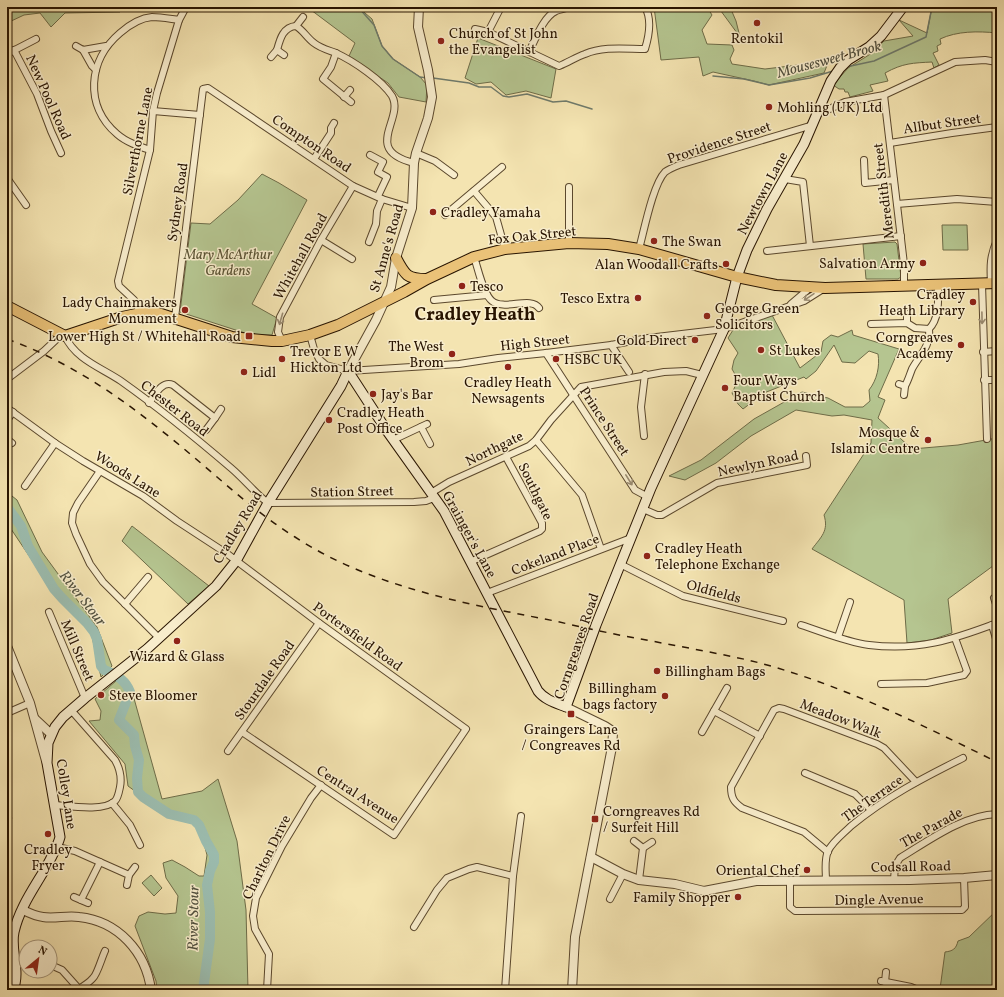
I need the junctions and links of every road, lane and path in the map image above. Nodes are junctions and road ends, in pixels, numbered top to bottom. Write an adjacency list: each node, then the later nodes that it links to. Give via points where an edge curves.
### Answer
1 (186, 7): 8 (street, Silverthorne Lane)
2 (419, 7): 39 (street, St Anne's Road, via 418,27 432,97)
3 (501, 7): 11 (street)
4 (569, 7): 18 (street, via 550,15)
5 (645, 7): 18 (street, via 650,28 645,48 603,49 585,53 559,66)
6 (903, 7): 30 (main road, Newtown Lane, via 881,36 848,60 835,75)
7 (303, 17): 9 (street)
8 (179, 20): 14 (street, via 146,18 126,28); 31 (street, Silverthorne Lane)
9 (296, 26): 17 (street, via 282,34); 19 (street, via 314,44)
10 (475, 29): 11 (street)
11 (488, 32): 18 (street)
12 (36, 39): 15 (street, New Pool Road)
13 (76, 46): 16 (street)
14 (106, 46): 16 (street); 24 (street)
15 (14, 50): 20 (street, New Pool Road); 38 (street, New Pool Road, via 37,94)
16 (83, 50): 24 (street)
17 (277, 50): 21 (street); 22 (street)
18 (528, 52)
19 (336, 53): 28 (street, via 331,67 321,77); 43 (street, via 361,68 392,96 395,105 388,130 388,147 401,160)
20 (7, 54)
21 (284, 55)
22 (271, 57)
23 (996, 61): 27 (street, via 955,62)
24 (96, 70): 37 (street, via 95,98 104,120 118,135 136,146)
25 (203, 90): 32 (street, Sydney Road); 41 (street, Compton Road, via 208,88)
26 (350, 90): 28 (street)
27 (884, 95): 30 (street, via 845,102 825,111); 36 (street, Meredith Street)
28 (344, 97): 29 (street)
29 (351, 102)
30 (819, 109): 34 (main road, Newtown Lane)
31 (153, 111): 32 (street); 37 (street, Silverthorne Lane)
32 (200, 115): 84 (street, Sydney Road)
33 (334, 123): 41 (street, via 331,133)
34 (813, 125): 47 (main road, Newtown Lane); 65 (street, Providence Street, via 679,165 666,172 656,188)
35 (997, 127): 36 (street, Allbut Street)
36 (890, 143): 48 (street, Meredith Street)
37 (150, 150): 82 (street, Silverthorne Lane, via 118,281 119,286 134,300)
38 (61, 153)
39 (416, 153): 43 (street, St Anne's Road); 45 (street, via 435,161)
40 (370, 155): 52 (street, via 383,162 378,172 390,179)
41 (314, 159): 49 (street, Compton Road)
42 (864, 160): 48 (street, via 865,183)
43 (414, 162): 56 (street, St Anne's Road)
44 (502, 167): 51 (street)
45 (454, 175)
46 (7, 178): 55 (street)
47 (785, 179): 63 (street, via 804,182); 70 (main road, Newtown Lane, via 747,250)
48 (894, 180): 54 (street, Meredith Street)
49 (354, 186): 52 (street, Compton Road); 59 (street, Whitehall Road)
50 (569, 187): 62 (street)
51 (474, 191): 57 (street); 64 (street, via 496,217)
52 (380, 197): 56 (street, Compton Road); 61 (street, via 376,224)
53 (997, 202): 54 (street, via 957,199)
54 (897, 204): 58 (street, Meredith Street)
55 (26, 205)
56 (412, 208): 69 (street, St Anne's Road)
57 (445, 215)
58 (901, 236): 63 (street); 74 (street, Meredith Street)
59 (322, 240): 68 (street); 91 (street, Whitehall Road, one-way to 91, via 280,317)
60 (997, 240): 72 (street, via 992,252)
61 (369, 242)
62 (569, 243): 64 (main road, Fox Oak Street); 65 (main road, Fox Oak Street, via 608,244)
63 (810, 246): 66 (street)
64 (505, 249): 67 (main road, Fox Oak Street)
65 (639, 249): 70 (main road, Fox Oak Street)
66 (768, 250)
67 (474, 257): 71 (main road, Fox Oak Street); 77 (street)
68 (352, 258)
69 (396, 258): 71 (main road, via 409,277); 79 (street, St Anne's Road, via 392,284)
70 (737, 278): 75 (main road, Fox Oak Street, via 776,285); 87 (main road, Newtown Lane)
71 (427, 279): 79 (main road, Fox Oak Street)
72 (990, 283): 73 (main road, Fox Oak Street); 94 (street, one-way to 94)
73 (938, 284): 74 (main road, Fox Oak Street); 88 (street, via 938,305 933,325)
74 (904, 285): 76 (main road, Fox Oak Street)
75 (811, 287): 76 (main road, Fox Oak Street); 87 (street, via 791,304 729,324)
76 (826, 288): 87 (street, one-way to 87, via 804,301)
77 (487, 295): 78 (street); 81 (street, via 499,305 534,304)
78 (434, 300)
79 (385, 302): 89 (main road, Fox Oak Street, via 338,325); 96 (street, St Anne's Road)
80 (7, 306): 90 (main road)
81 (539, 308)
82 (141, 314): 84 (main road, Fox Oak Street, via 158,313); 90 (main road, Fox Oak Street, via 110,320)
83 (907, 314): 85 (street)
84 (175, 318): 91 (main road, Fox Oak Street, via 232,337)
85 (907, 323): 86 (street); 88 (street, via 915,328)
86 (871, 324)
87 (724, 328): 92 (street, High Street); 99 (main road, Corngreaves Road)
88 (929, 329): 104 (street, via 925,350 912,370)
89 (310, 335): 91 (main road, Fox Oak Street); 96 (street, High Street, via 319,359 326,365)
90 (63, 336): 100 (street); 107 (street, Chester Road, via 75,352)
91 (277, 341)
92 (611, 345): 95 (street, High Street); 97 (street)
93 (997, 351): 94 (street)
94 (984, 352): 101 (street)
95 (546, 354): 96 (street, High Street, via 459,364); 105 (street, Prince Street)
96 (348, 371): 115 (main road, Grainger's Lane); 125 (main road, Cradley Road)
97 (629, 372)
98 (645, 374): 99 (street, Northgate, via 686,371); 105 (street, Northgate, via 581,387); 113 (street, via 641,407)
99 (702, 375): 124 (main road, Corngreaves Road)
100 (7, 379)
101 (984, 380): 102 (street); 114 (street)
102 (997, 380)
103 (899, 384): 104 (street)
104 (906, 386): 106 (street)
105 (574, 395): 116 (street, Northgate); 124 (street, Prince Street, one-way to 124, via 635,490)
106 (904, 395)
107 (149, 403): 110 (street, via 160,388 170,384); 125 (street, Chester Road, via 232,469)
108 (221, 409): 110 (street)
109 (10, 410): 111 (street); 117 (street, Woods Lane)
110 (214, 418): 112 (street)
111 (7, 420)
112 (206, 430)
113 (644, 436)
114 (987, 439)
115 (394, 440): 118 (street, via 424,426); 123 (main road, Grainger's Lane)
116 (536, 440): 119 (street, Northgate); 128 (street, via 582,495)
117 (55, 443): 121 (street, Woods Lane); 122 (street)
118 (430, 444)
119 (506, 456): 123 (street, Northgate, via 449,482); 130 (street, Southgate, via 542,523 542,529)
120 (806, 456): 126 (street, Newlyn Road, via 807,465 717,483 662,515)
121 (100, 471): 129 (street, Woods Lane, via 143,496); 136 (street, via 78,504 72,523 90,564 103,582)
122 (25, 486)
123 (433, 496): 125 (street, Station Street, via 430,500 414,502); 130 (main road, Grainger's Lane, via 444,511)
124 (648, 497): 126 (main road, Corngreaves Road)
125 (268, 504): 129 (main road, Cradley Road)
126 (643, 509): 127 (main road, Corngreaves Road)
127 (631, 538): 128 (street, Cokeland Place); 131 (main road, Corngreaves Road)
128 (601, 549): 133 (street, Cokeland Place)
129 (236, 561): 140 (street, Portersfield Road); 144 (main road, Cradley Road, via 216,586)
130 (470, 562): 133 (main road, Grainger's Lane)
131 (620, 564): 139 (street, Oldfields, via 683,596); 152 (main road, Corngreaves Road)
132 (148, 577): 136 (street)
133 (487, 594): 152 (main road, Grainger's Lane, via 538,691 547,699)
134 (994, 598): 137 (street)
135 (850, 602): 143 (street)
136 (125, 604): 144 (street)
137 (997, 607)
138 (49, 612): 150 (street, Mill Street)
139 (783, 621)
140 (319, 623): 157 (street, Portersfield Road); 158 (street, Stourdale Road)
141 (994, 624): 145 (street); 146 (street)
142 (801, 625): 143 (street)
143 (838, 637): 145 (street, via 869,645 907,646)
144 (159, 638): 150 (main road, Cradley Road)
145 (955, 638): 148 (street, via 966,671 964,675 927,683)
146 (997, 642)
147 (7, 646): 151 (street)
148 (881, 684)
149 (727, 688): 154 (street)
150 (85, 698): 153 (main road, Cradley Road)
151 (30, 703): 155 (street); 156 (street)
152 (566, 707): 179 (street, Corngreaves Road, via 605,726 613,733)
153 (71, 710): 160 (main road, Cradley Road); 168 (street, via 119,767 120,788)
154 (714, 711): 159 (street); 161 (street)
155 (7, 713)
156 (35, 719): 160 (street); 164 (street)
157 (466, 729): 167 (street, Central Avenue, via 394,834)
158 (242, 732): 162 (street, Stourdale Road); 167 (street, Central Avenue)
159 (702, 732)
160 (51, 734): 164 (main road, Colley Lane, via 47,747)
161 (760, 736): 166 (street, Meadow Walk, via 774,710 784,709 877,744 884,748); 178 (street, Meadow Walk, via 731,787 732,798 742,808 804,832)
162 (228, 751)
163 (963, 758): 166 (street, The Terrace)
164 (47, 763): 169 (main road, Colley Lane)
165 (805, 773): 170 (street, via 855,794)
166 (916, 782): 170 (street, The Terrace)
167 (321, 784): 205 (street, Charlton Drive, via 282,846 256,898 253,916 255,929 269,954)
168 (112, 803): 169 (street, via 97,808); 175 (street, via 130,825)
169 (54, 805): 176 (main road, Colley Lane, via 60,837)
170 (870, 810): 178 (street, The Terrace, via 840,836)
171 (997, 814): 189 (street, The Parade, via 962,821 900,858 895,866)
172 (521, 816): 185 (street)
173 (634, 841): 177 (street)
174 (652, 842): 177 (street)
175 (140, 845)
176 (57, 846): 180 (street); 196 (main road, Colley Lane)
177 (643, 848): 187 (street)
178 (828, 852): 190 (street)
179 (591, 857): 182 (street, Codsall Road); 207 (street, Corngreaves Road, via 575,937)
180 (100, 862): 183 (street); 194 (street)
181 (135, 867): 183 (street)
182 (623, 874): 187 (street, Codsall Road); 193 (street)
183 (129, 875): 191 (street)
184 (997, 875): 186 (street, Codsall Road)
185 (512, 876): 197 (street, via 477,867 447,878); 206 (street)
186 (964, 878): 188 (street, Dingle Avenue, via 965,907 962,910 799,912 790,906); 189 (street, Codsall Road)
187 (639, 880): 188 (street, Codsall Road, via 675,884 704,891 750,881)
188 (790, 880): 190 (street, Codsall Road)
189 (894, 880): 190 (street, Codsall Road)
190 (826, 881)
191 (127, 886)
192 (74, 897): 194 (street)
193 (610, 899)
194 (81, 900): 195 (street)
195 (88, 903)
196 (23, 910): 198 (main road, Colley Lane); 204 (street, via 44,918 73,916 90,919 118,931 140,956)
197 (414, 927)
198 (10, 934): 203 (main road, Colley Lane, via 17,975)
199 (105, 951): 202 (street, via 93,979)
200 (58, 969): 202 (street)
201 (886, 972): 208 (street, via 883,981)
202 (78, 989)
203 (13, 990)
204 (151, 990)
205 (268, 990)
206 (504, 990)
207 (572, 990)
208 (918, 990)

